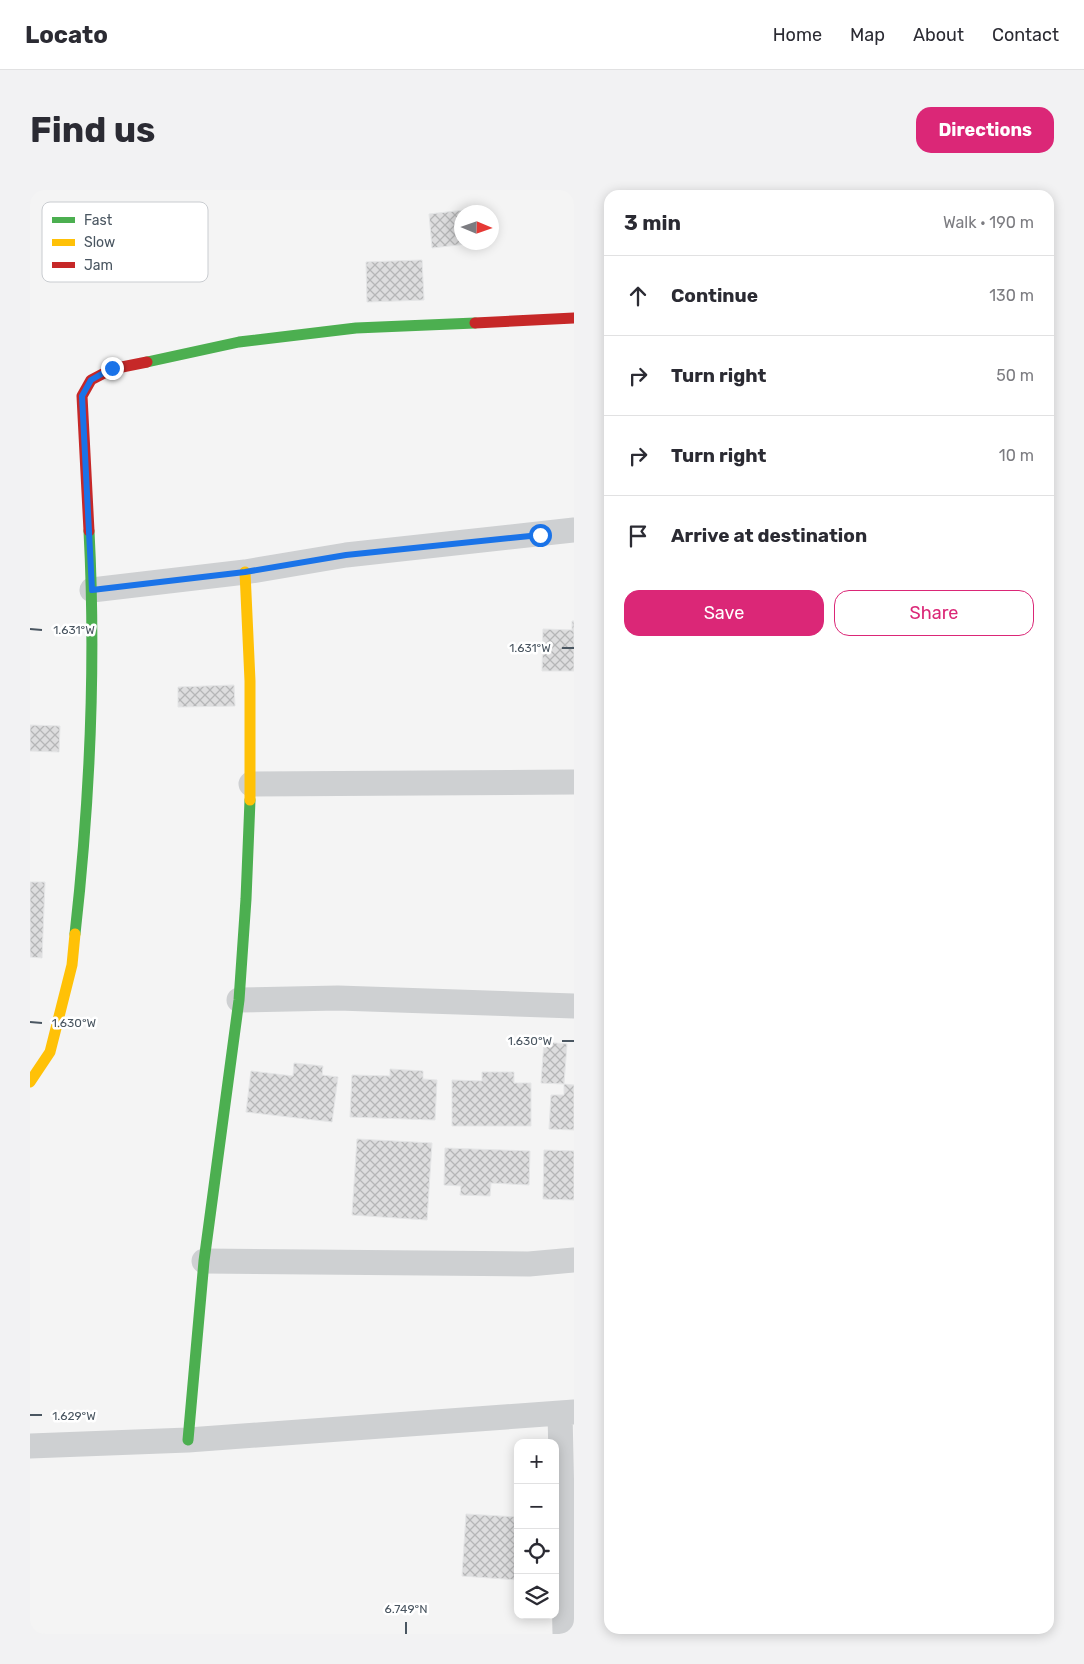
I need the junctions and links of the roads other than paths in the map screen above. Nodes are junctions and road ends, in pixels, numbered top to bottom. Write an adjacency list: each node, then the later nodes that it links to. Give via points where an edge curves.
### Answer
1 (574, 318): 4 (street, via 356,328 240,342 112,368 91,380 82,396)
2 (574, 530): 3 (street, via 346,555)
3 (245, 572): 4 (street); 6 (street)
4 (92, 590): 9 (street, via 90,749 72,965 50,1052)
5 (574, 782): 6 (street)
6 (251, 784): 7 (street)
7 (239, 1000): 8 (street, via 338,998); 11 (street)
8 (574, 1006)
9 (30, 1082)
10 (574, 1260): 11 (street, via 529,1264)
11 (204, 1261): 13 (street)
12 (567, 1412): 13 (street); 15 (street)
13 (188, 1440): 14 (street)
14 (30, 1446)
15 (565, 1634)

